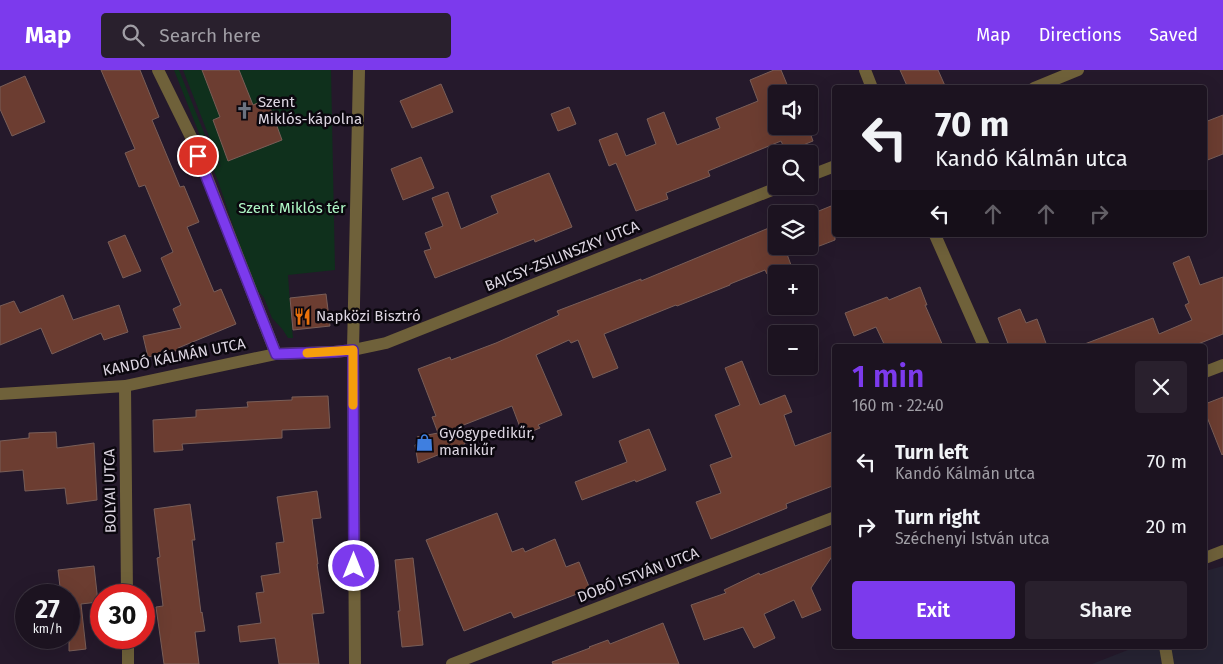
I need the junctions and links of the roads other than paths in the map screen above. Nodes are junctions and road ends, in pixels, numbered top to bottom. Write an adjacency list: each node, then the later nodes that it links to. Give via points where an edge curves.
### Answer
1 (158, 70): 13 (street, via 192,139)
2 (359, 70): 12 (street)
3 (865, 70): 5 (street)
4 (1078, 70): 6 (street)
5 (871, 85)
6 (1041, 85)
7 (832, 167): 8 (street)
8 (818, 173)
9 (768, 192): 12 (street, BAJCSY-ZSILINSZKY UTCA, via 386,343)
10 (936, 237): 11 (street)
11 (983, 344)
12 (353, 350): 13 (street, KANDÓ KÁLMÁN UTCA); 25 (street)
13 (276, 354): 16 (street, KANDÓ KÁLMÁN UTCA)
14 (1223, 365): 15 (street)
15 (1207, 371)
16 (124, 386): 17 (street, KANDÓ KÁLMÁN UTCA); 21 (street, BOLYAI UTCA)
17 (0, 394)
18 (832, 518): 26 (street, DOBÓ ISTVÁN UTCA)
19 (1223, 551): 20 (street)
20 (1207, 557)
21 (128, 584)
22 (128, 649): 24 (street)
23 (1166, 649): 27 (street)
24 (128, 664)
25 (355, 664)
26 (452, 664)
27 (1168, 664)

